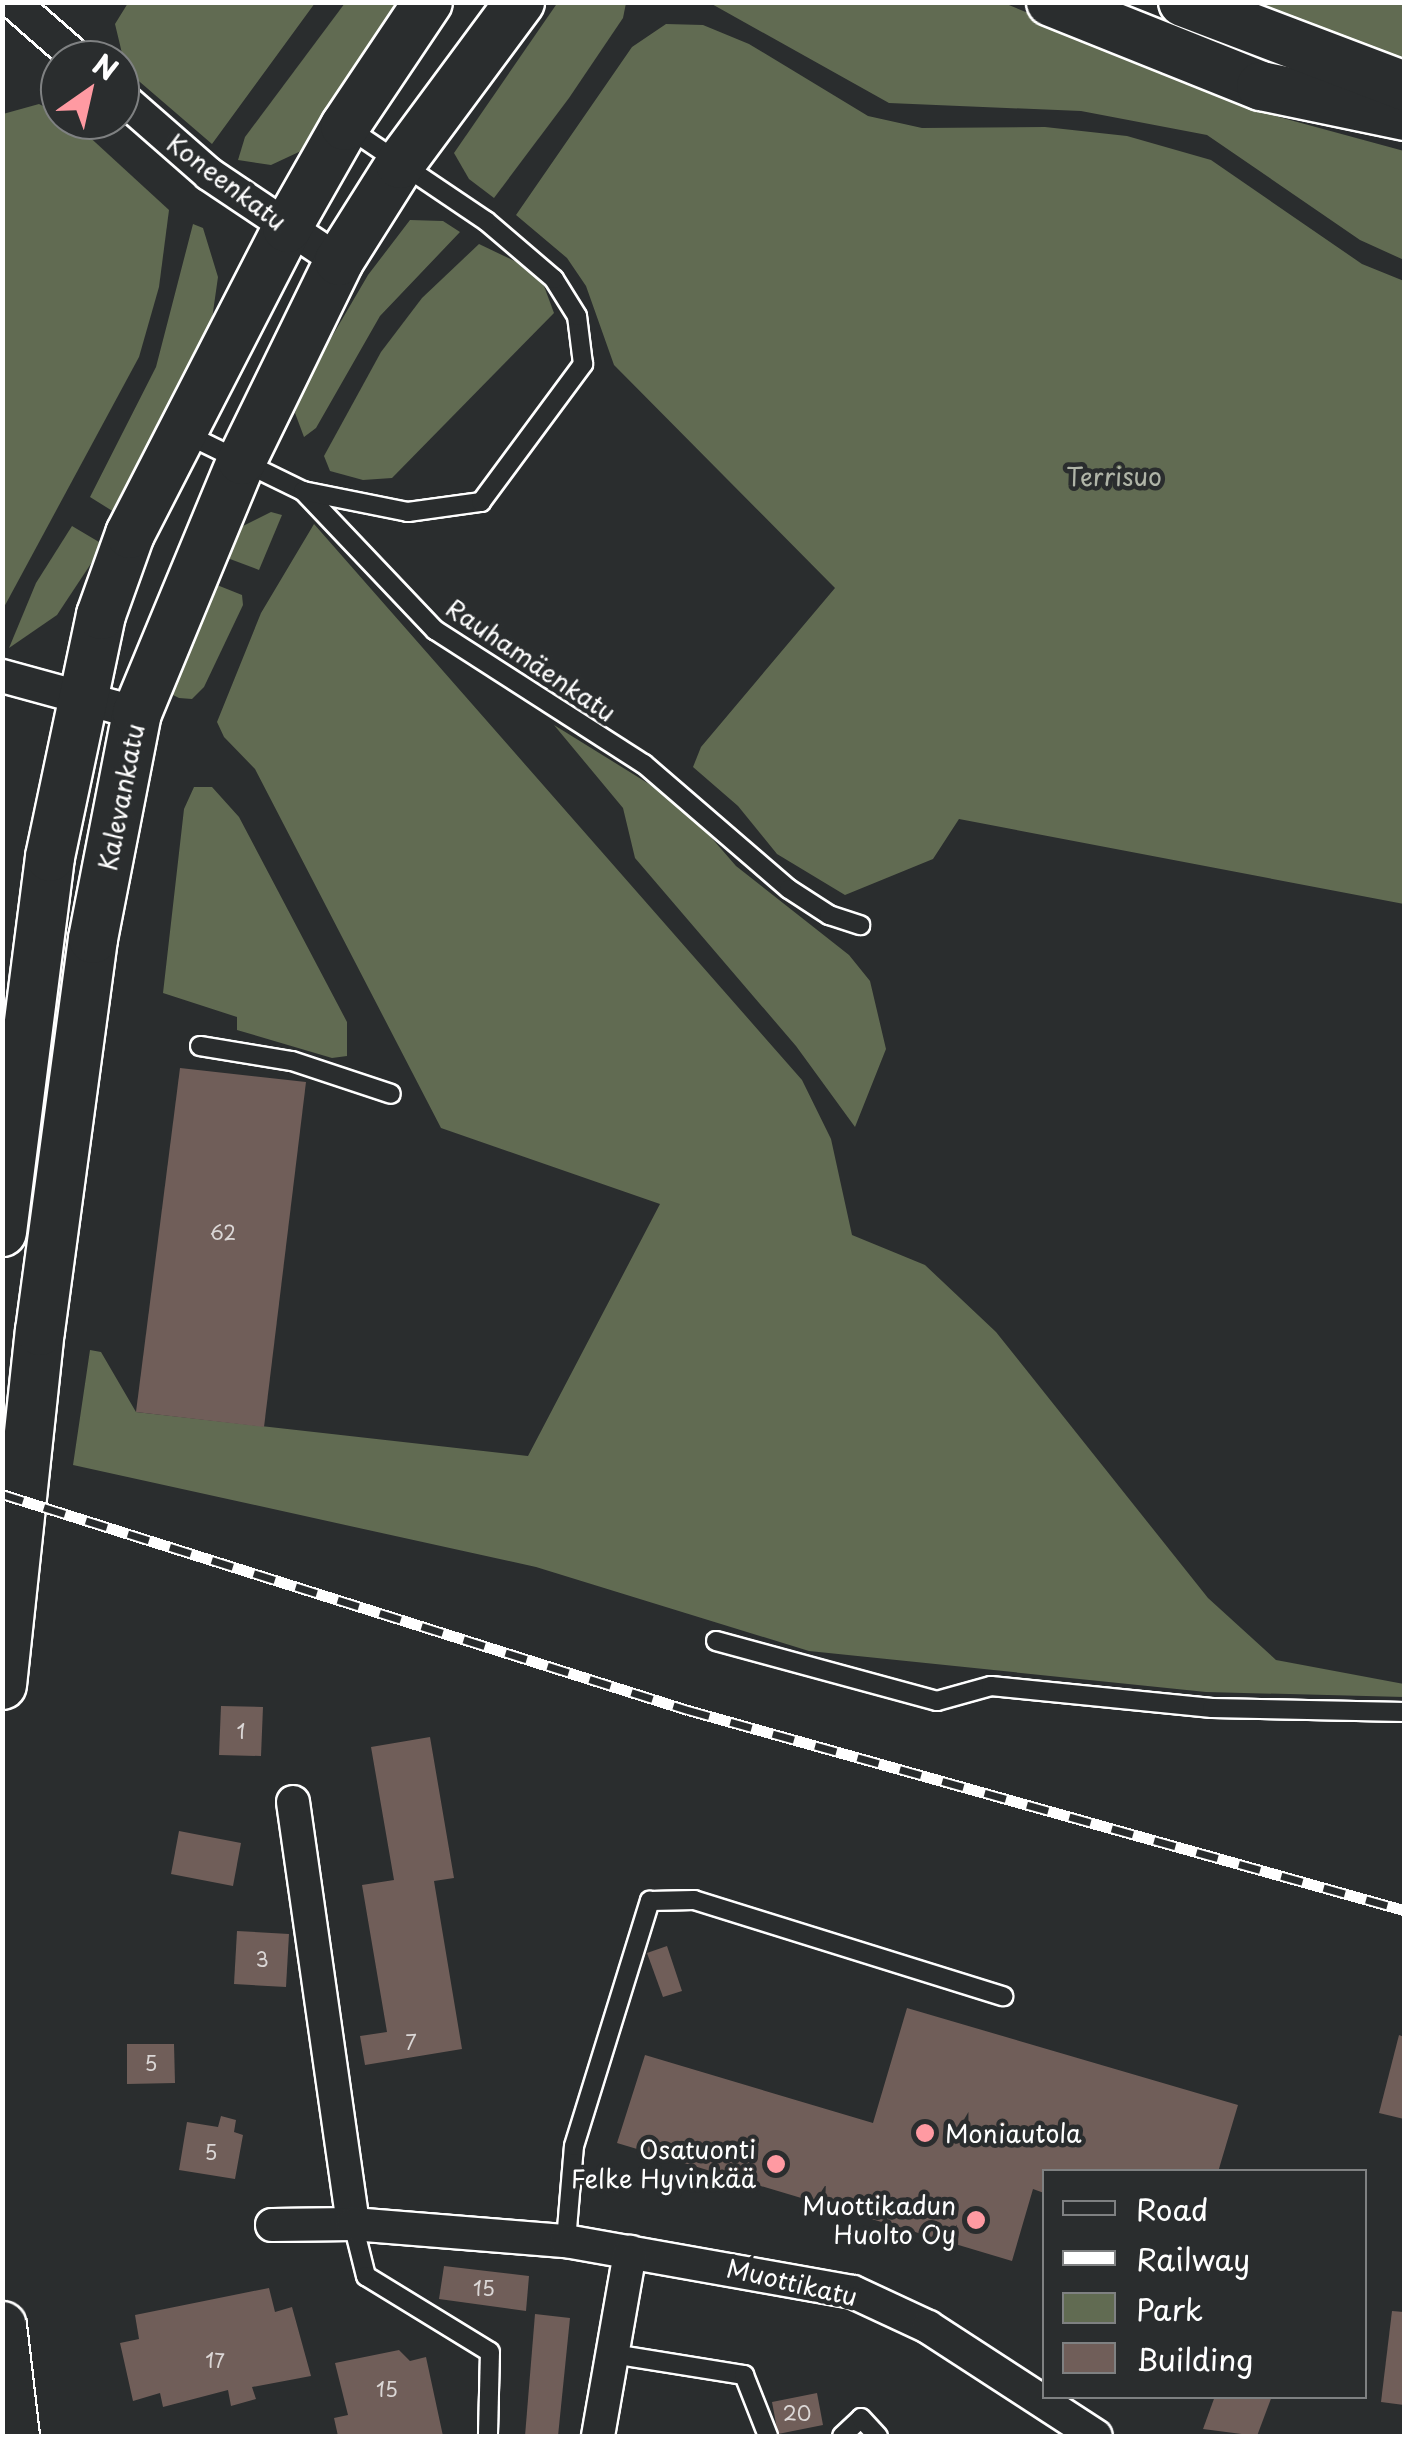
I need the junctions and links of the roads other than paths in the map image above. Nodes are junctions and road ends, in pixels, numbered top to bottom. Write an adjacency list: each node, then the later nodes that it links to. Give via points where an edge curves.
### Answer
1 (13, 2): 6 (street)
2 (428, 2): 10 (main road)
3 (520, 2): 11 (main road, Kalevankatu)
4 (1051, 2): 9 (main road, via 1261,86)
5 (1183, 2): 7 (main road)
6 (56, 40)
7 (1404, 86)
8 (140, 114): 12 (street, Koneenkatu, via 209,174)
9 (1404, 116)
10 (345, 126): 11 (lane); 12 (main road)
11 (400, 164): 13 (main road, Kalevankatu); 16 (lane, via 486,221 554,279 577,316 583,364 481,502 408,512)
12 (287, 228): 13 (street, Koneenkatu); 14 (main road)
13 (339, 261): 15 (main road, Kalevankatu)
14 (181, 432): 15 (lane, Rauhamäenkatu); 18 (main road, via 130,534)
15 (242, 460): 16 (lane, Rauhamäenkatu); 19 (main road, Kalevankatu)
16 (303, 491): 20 (lane, Rauhamäenkatu, via 435,630 644,764 789,889 830,916)
17 (2, 676): 18 (street)
18 (80, 699): 19 (street); 23 (main road, via 50,857)
19 (137, 712): 25 (main road, Kalevankatu, via 93,939 33,1388)
20 (860, 925)
21 (200, 1046): 22 (lane, via 292,1061)
22 (391, 1094)
23 (2, 1232)
24 (716, 1641): 26 (lane, via 938,1701 991,1686 1212,1708)
25 (2, 1685)
26 (1404, 1712)
27 (293, 1802): 29 (street)
28 (1003, 1996): 31 (lane, via 694,1900 650,1901 574,2146)
29 (353, 2224): 30 (street, Muottikatu); 31 (street, Muottikatu); 36 (lane, via 366,2276 490,2352)
30 (272, 2225)
31 (566, 2242): 32 (street, Muottikatu)
32 (630, 2252): 34 (street); 41 (street, Muottikatu, via 853,2292 928,2327)
33 (2, 2326): 35 (main road)
34 (613, 2354): 37 (street); 38 (lane, via 744,2375)
35 (15, 2436)
36 (488, 2436)
37 (598, 2436)
38 (768, 2436)
39 (842, 2436): 40 (lane, via 861,2418)
40 (878, 2436)
41 (1096, 2436)

